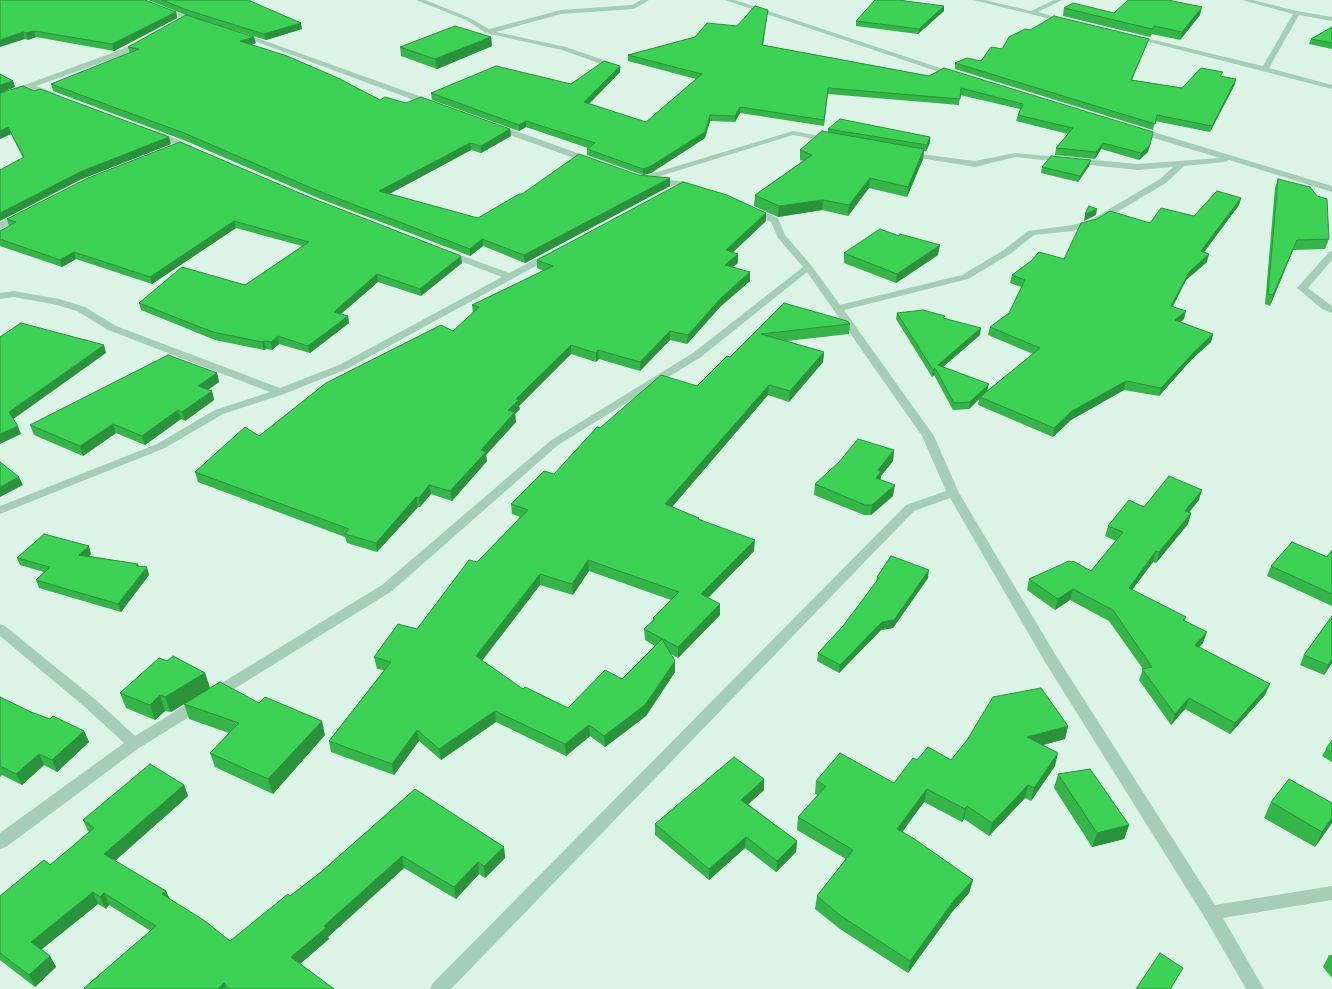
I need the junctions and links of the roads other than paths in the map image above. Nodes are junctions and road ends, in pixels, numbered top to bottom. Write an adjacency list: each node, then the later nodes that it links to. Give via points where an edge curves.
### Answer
1 (138, 0): 10 (street)
2 (419, 0): 16 (street, via 468,19)
3 (646, 0): 16 (street, via 634,7 561,12)
4 (728, 0): 21 (street)
5 (976, 0): 8 (street)
6 (1059, 0): 8 (street)
7 (1245, 0): 9 (street)
8 (1033, 12): 13 (street)
9 (1297, 13): 11 (street); 20 (street)
10 (186, 18): 12 (street); 14 (street)
11 (1332, 19)
12 (179, 22)
13 (1078, 23)
14 (207, 24)
15 (234, 32): 26 (street)
16 (488, 32): 19 (street, via 564,48)
17 (1124, 35): 20 (street)
18 (151, 37): 22 (street, via 123,52)
19 (619, 69)
20 (1265, 69): 23 (street)
21 (967, 78)
22 (31, 87): 24 (street); 25 (street)
23 (1332, 87)
24 (0, 97)
25 (60, 98)
26 (445, 108)
27 (490, 125): 36 (street)
28 (1126, 127): 35 (street)
29 (146, 130): 31 (street)
30 (839, 141): 38 (street, via 793,133 639,178)
31 (182, 144): 32 (street); 34 (street)
32 (168, 149)
33 (901, 152): 37 (street, via 975,164 1015,155 1138,168)
34 (204, 153)
35 (1232, 160): 37 (street); 39 (street)
36 (598, 164)
37 (1181, 164): 51 (street, via 1163,181 1092,223 1031,233 1007,252 965,277)
38 (684, 184): 40 (street); 41 (street)
39 (1332, 189)
40 (707, 191)
41 (670, 192)
42 (742, 205): 48 (street, via 775,220 781,236)
43 (33, 209): 44 (street)
44 (0, 226)
45 (437, 249): 49 (street)
46 (559, 251): 49 (street)
47 (1332, 254): 52 (street, via 1302,288)
48 (808, 267): 51 (street); 57 (street, via 697,355 554,443 387,588)
49 (510, 277): 53 (street, via 343,367)
50 (0, 296): 53 (street, via 14,294 81,309 112,328)
51 (838, 309): 54 (street, via 928,436)
52 (1332, 310)
53 (280, 392): 55 (street, via 219,412 161,446)
54 (953, 494): 60 (street, via 1050,658); 61 (street, via 910,508)
55 (0, 510)
56 (0, 629): 57 (street, via 91,704)
57 (134, 744): 58 (street)
58 (0, 842)
59 (1332, 894): 60 (street)
60 (1211, 914): 62 (street)
61 (439, 989)
62 (1255, 989)

